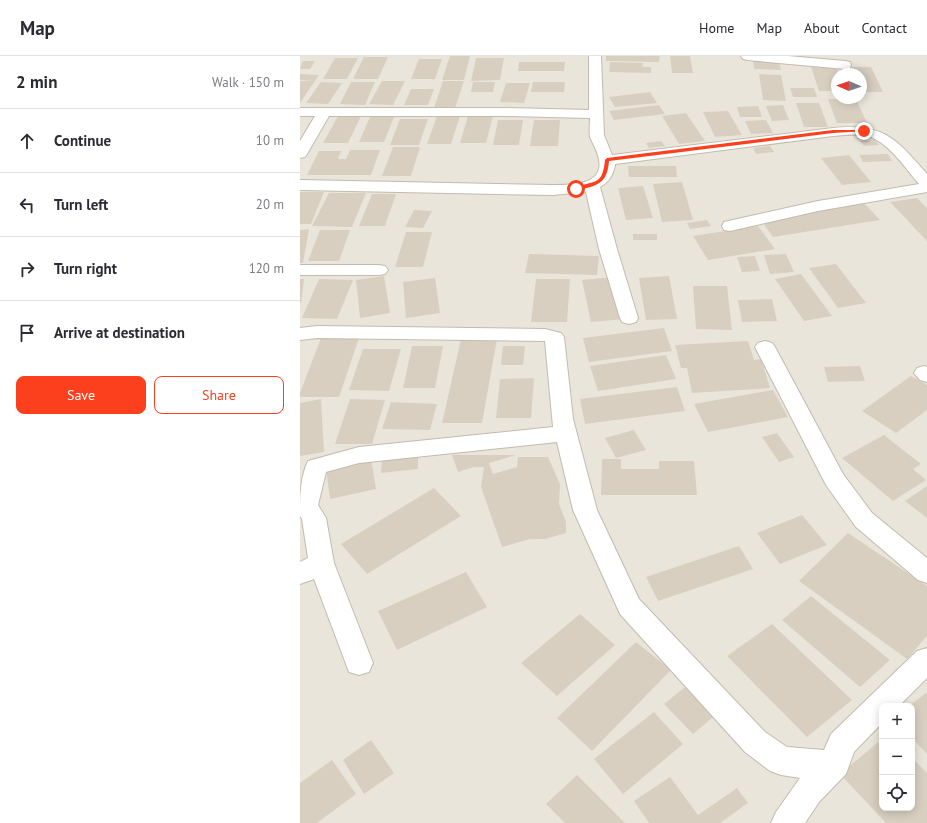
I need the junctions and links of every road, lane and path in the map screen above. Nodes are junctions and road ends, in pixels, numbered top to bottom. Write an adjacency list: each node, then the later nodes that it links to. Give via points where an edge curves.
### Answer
1 (595, 56): 6 (street)
2 (747, 56): 3 (street)
3 (845, 66)
4 (300, 112): 5 (street)
5 (324, 112): 6 (street); 7 (street)
6 (596, 114): 8 (street, via 597,135)
7 (300, 154)
8 (607, 160): 9 (street, via 833,132 864,131 886,139); 11 (street, via 606,173 598,183)
9 (927, 183)
10 (300, 184): 11 (street, via 552,190)
11 (592, 185): 16 (street, via 608,249)
12 (927, 187): 13 (street, via 818,206)
13 (730, 226)
14 (300, 270): 15 (street)
15 (379, 270)
16 (630, 318)
17 (300, 334): 19 (street, via 498,334 554,337 562,419)
18 (765, 347): 22 (street, via 834,479 864,520)
19 (566, 433): 20 (street, via 359,455 316,467); 25 (street, via 585,510 630,606 755,742 781,761 816,765)
20 (303, 506): 21 (street, via 314,518)
21 (310, 568): 24 (street)
22 (927, 573)
23 (927, 660): 25 (street, via 841,744)
24 (359, 663)
25 (835, 764): 26 (street, via 808,791)
26 (787, 823)

